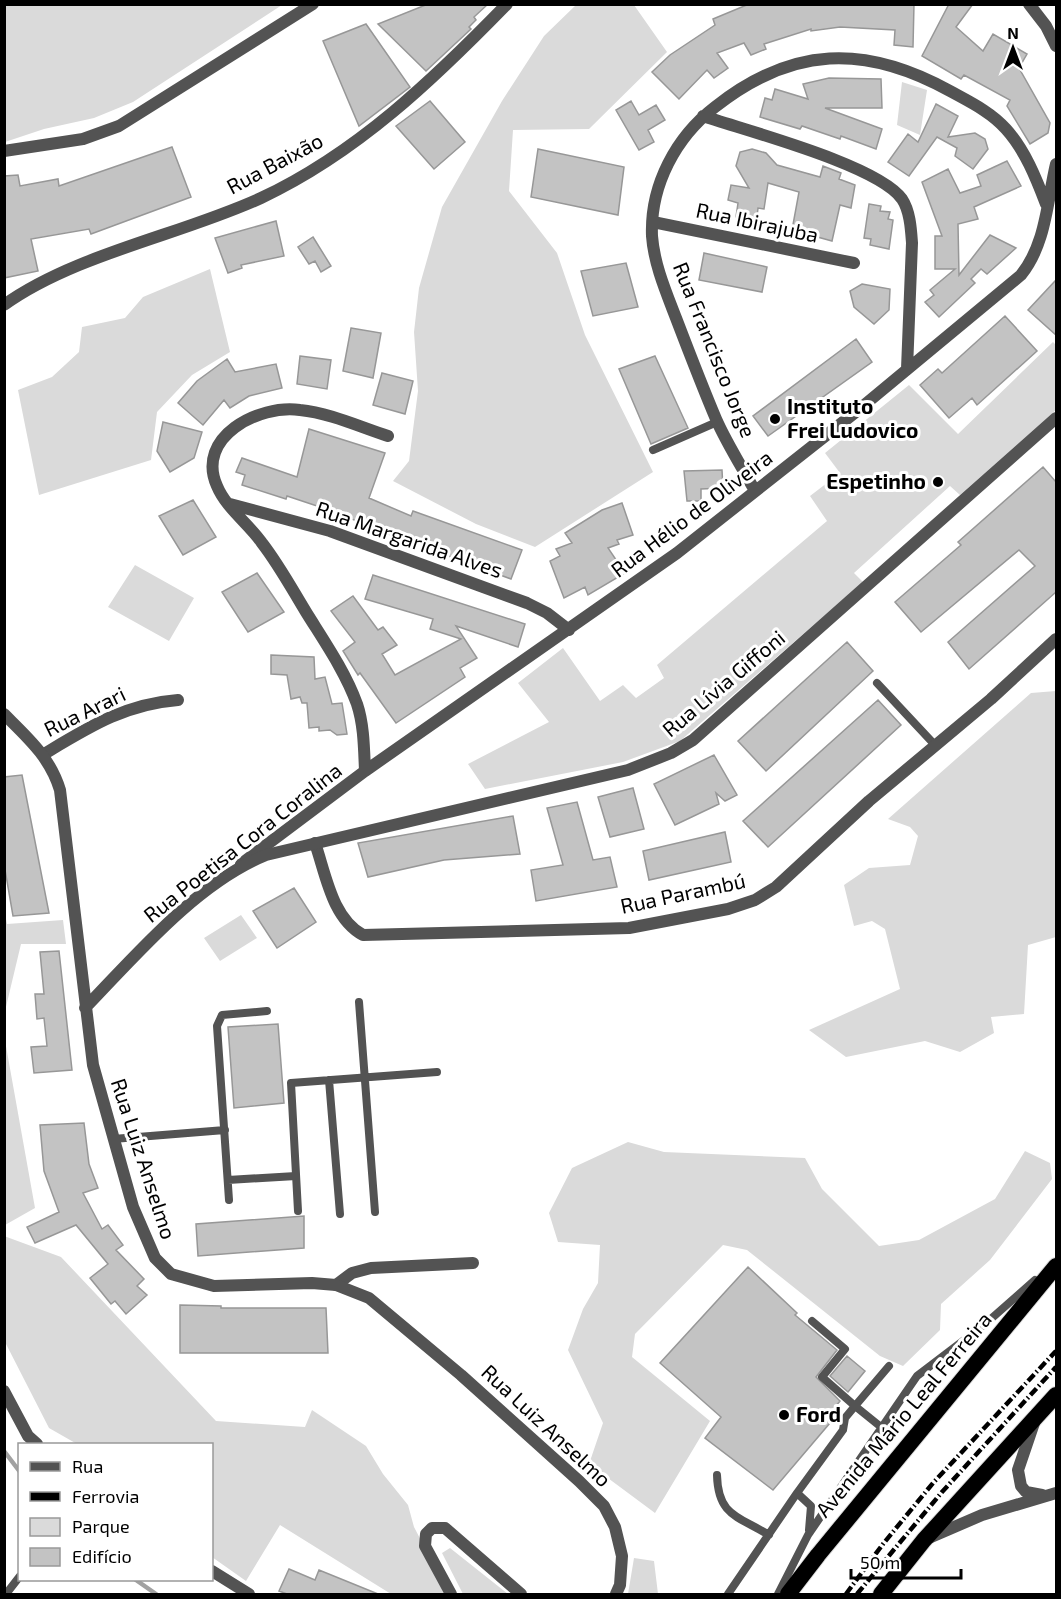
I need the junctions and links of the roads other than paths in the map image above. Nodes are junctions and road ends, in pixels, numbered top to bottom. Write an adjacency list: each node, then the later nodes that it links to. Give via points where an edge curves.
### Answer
1 (313, 4): 6 (street, via 119,126 83,139)
2 (507, 4): 11 (street, Rua Baixão, via 405,103 319,166 252,201 77,267)
3 (1029, 4): 4 (street)
4 (1056, 46)
5 (703, 116): 8 (street, Rua Francisco Jorge, via 760,76 790,64 832,58 902,67 994,117 1007,129 1034,171); 9 (street, Rua Francisco Jorge, via 670,160); 12 (street, via 859,169 891,187 903,200 912,243)
6 (4, 151)
7 (1056, 164): 8 (street, Rua Hélio de Oliveira)
8 (1046, 204): 12 (street, Rua Hélio de Oliveira, via 1039,245 1021,275)
9 (652, 222): 10 (street, Rua Ibirajuba); 14 (street, Rua Francisco Jorge, via 660,274)
10 (854, 263)
11 (4, 305)
12 (908, 369): 17 (street, Rua Hélio de Oliveira)
13 (1056, 418): 27 (street, Rua Lívia Giffoni, via 706,729 671,753 628,770)
14 (717, 422): 16 (lane); 17 (street, Rua Francisco Jorge)
15 (388, 436): 18 (street, Rua Poetisa Cora Coralina, via 299,409 250,418 230,430 214,457 217,487)
16 (653, 450)
17 (755, 491): 19 (street, Rua Hélio de Oliveira)
18 (229, 504): 19 (street, Rua Margarida Alves, via 330,531 527,603); 26 (street, Rua Poetisa Cora Coralina, via 268,550 348,685 363,727)
19 (569, 630): 26 (street, Rua Hélio de Oliveira)
20 (1056, 639): 24 (street, Rua Parambú, via 992,699)
21 (877, 683): 24 (lane)
22 (178, 700): 25 (street, Rua Arari, via 150,702 126,711)
23 (4, 714): 25 (street, Rua Luiz Anselmo)
24 (934, 744): 27 (street, Rua Parambú, via 776,887 755,900 629,928 363,935 350,928 339,914)
25 (44, 754): 30 (street, Rua Luiz Anselmo, via 54,771 63,805)
26 (365, 771): 28 (street, Rua Poetisa Cora Coralina)
27 (315, 843): 28 (street, Rua Lívia Giffoni)
28 (238, 866): 30 (street, Rua Poetisa Cora Coralina, via 173,919)
29 (359, 1002): 33 (lane)
30 (85, 1008): 36 (street, Rua Luiz Anselmo, via 93,1065)
31 (267, 1011): 35 (lane, via 222,1015 217,1026)
32 (437, 1072): 33 (lane)
33 (366, 1077): 34 (lane); 41 (lane)
34 (329, 1080): 37 (lane, via 291,1083); 42 (lane)
35 (225, 1130): 36 (lane); 38 (lane)
36 (113, 1139): 46 (street, Rua Luiz Anselmo, via 145,1238 155,1258 171,1274 214,1286)
37 (296, 1176): 38 (lane); 40 (lane)
38 (228, 1180): 39 (lane)
39 (229, 1200)
40 (298, 1211)
41 (375, 1212)
42 (340, 1214)
43 (1056, 1262): 53 (lane, via 984,1325 917,1376)
44 (473, 1263): 46 (street, via 371,1268 352,1273)
45 (1056, 1266): 71 (highway, Avenida Mário Leal Ferreira)
46 (336, 1285): 68 (street, Rua Luiz Anselmo, via 361,1294 378,1306 461,1375 604,1506 615,1527 622,1556)
47 (812, 1321): 51 (lane, via 845,1349 822,1377)
48 (889, 1366): 51 (lane)
49 (4, 1391): 54 (street, via 28,1436)
50 (1056, 1396): 52 (highway)
51 (855, 1406): 53 (lane); 56 (lane, via 845,1418 843,1430)
52 (1037, 1417): 57 (street, via 1018,1478 1026,1492); 60 (highway)
53 (881, 1427): 59 (lane)
54 (36, 1443)
55 (717, 1475): 58 (lane, via 719,1499 724,1508)
56 (796, 1493): 58 (lane); 59 (lane, via 811,1506)
57 (1051, 1494): 60 (street, via 960,1522)
58 (769, 1536): 69 (lane)
59 (808, 1536): 70 (lane)
60 (924, 1540): 72 (highway)
61 (213, 1572): 63 (street)
62 (18, 1579): 64 (lane)
63 (228, 1589): 65 (street)
64 (6, 1594)
65 (249, 1594)
66 (451, 1594): 67 (street, via 425,1546 426,1534 432,1528 445,1528)
67 (521, 1594)
68 (616, 1594)
69 (728, 1594)
70 (778, 1594)
71 (788, 1594)
72 (881, 1594)

